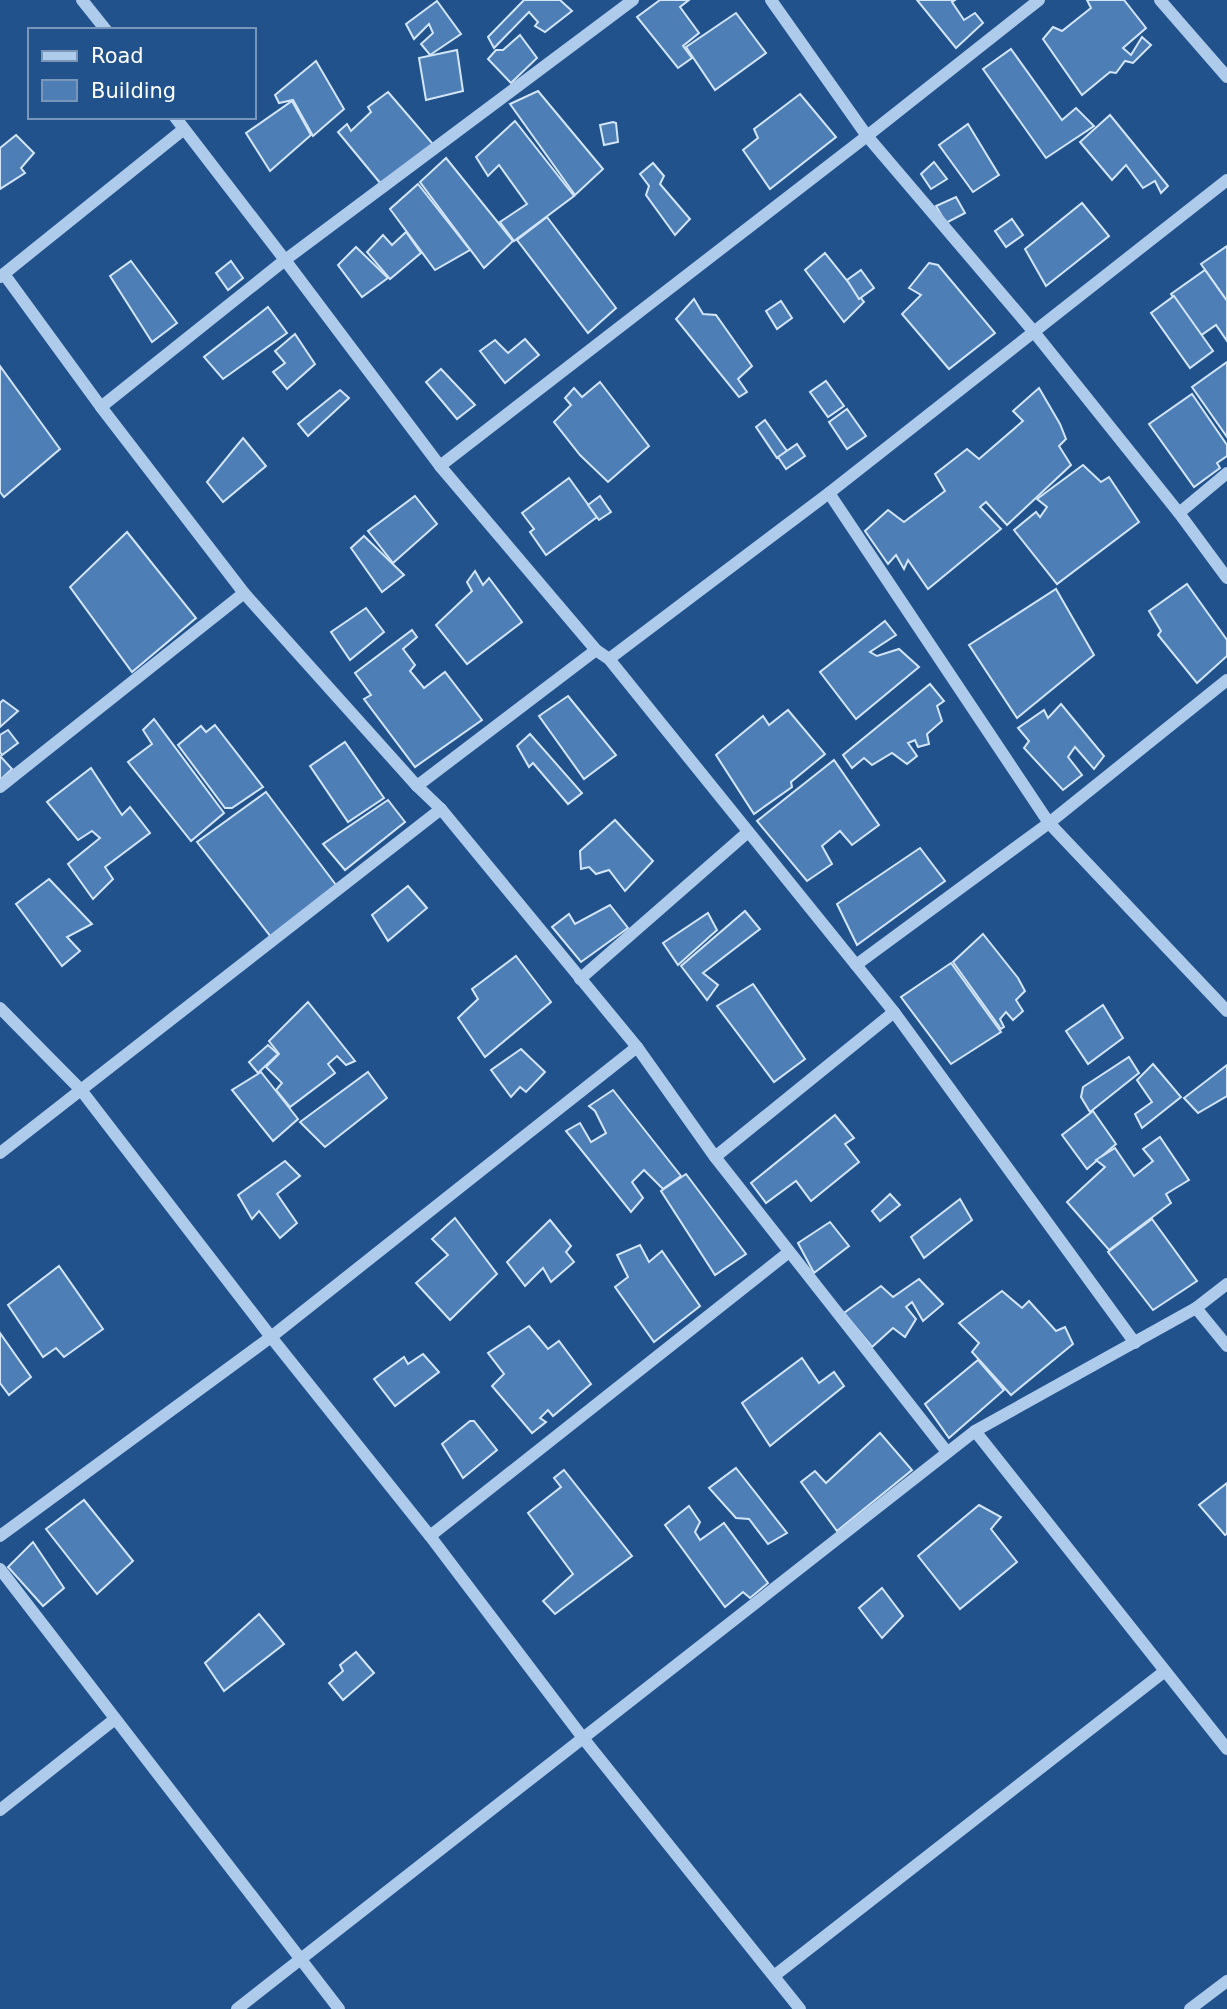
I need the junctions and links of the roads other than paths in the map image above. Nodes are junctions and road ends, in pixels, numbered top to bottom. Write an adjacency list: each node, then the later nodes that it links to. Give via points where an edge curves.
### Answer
1 (82, 0): 6 (street)
2 (633, 0): 12 (street)
3 (771, 0): 10 (street)
4 (1039, 0): 10 (street)
5 (1160, 0): 7 (street)
6 (104, 28)
7 (1227, 77)
8 (176, 119): 9 (street)
9 (184, 129): 12 (street); 13 (street)
10 (867, 136): 14 (street); 16 (street)
11 (1227, 180): 14 (street)
12 (285, 260): 15 (street); 16 (street)
13 (2, 276): 15 (street)
14 (1034, 332): 18 (street); 19 (street)
15 (101, 407): 21 (street)
16 (440, 466): 22 (street)
17 (1227, 474): 19 (street)
18 (829, 494): 23 (street); 28 (street)
19 (1179, 513): 20 (street)
20 (1227, 578)
21 (244, 593): 25 (street); 26 (street)
22 (596, 650): 23 (street); 25 (street)
23 (608, 659): 29 (street)
24 (1227, 680): 28 (street)
25 (417, 786): 27 (street)
26 (0, 787)
27 (441, 809): 31 (street); 36 (street)
28 (1049, 823): 30 (street); 33 (street)
29 (748, 832): 30 (street); 31 (street)
30 (856, 965): 34 (street)
31 (580, 979): 35 (street)
32 (0, 1008): 36 (street)
33 (1227, 1011)
34 (894, 1012): 38 (street); 43 (street)
35 (637, 1047): 38 (street); 42 (street)
36 (81, 1090): 37 (street); 42 (street)
37 (0, 1153)
38 (715, 1157): 39 (street)
39 (789, 1252): 46 (street); 48 (street)
40 (1227, 1284): 41 (street)
41 (1196, 1308): 43 (street); 44 (street)
42 (271, 1337): 47 (street); 48 (street)
43 (1135, 1343): 45 (street)
44 (1227, 1346)
45 (975, 1431): 46 (street); 50 (street)
46 (947, 1452): 52 (street)
47 (0, 1536)
48 (430, 1536): 52 (street)
49 (0, 1569): 51 (street)
50 (1165, 1671): 53 (street); 56 (street)
51 (115, 1719): 54 (street); 55 (street)
52 (583, 1738): 55 (street); 56 (street)
53 (1227, 1749)
54 (0, 1810)
55 (300, 1960): 58 (street); 59 (street)
56 (774, 1976): 60 (street)
57 (1227, 1981): 61 (street)
58 (237, 2009)
59 (339, 2009)
60 (800, 2009)
61 (1190, 2009)

